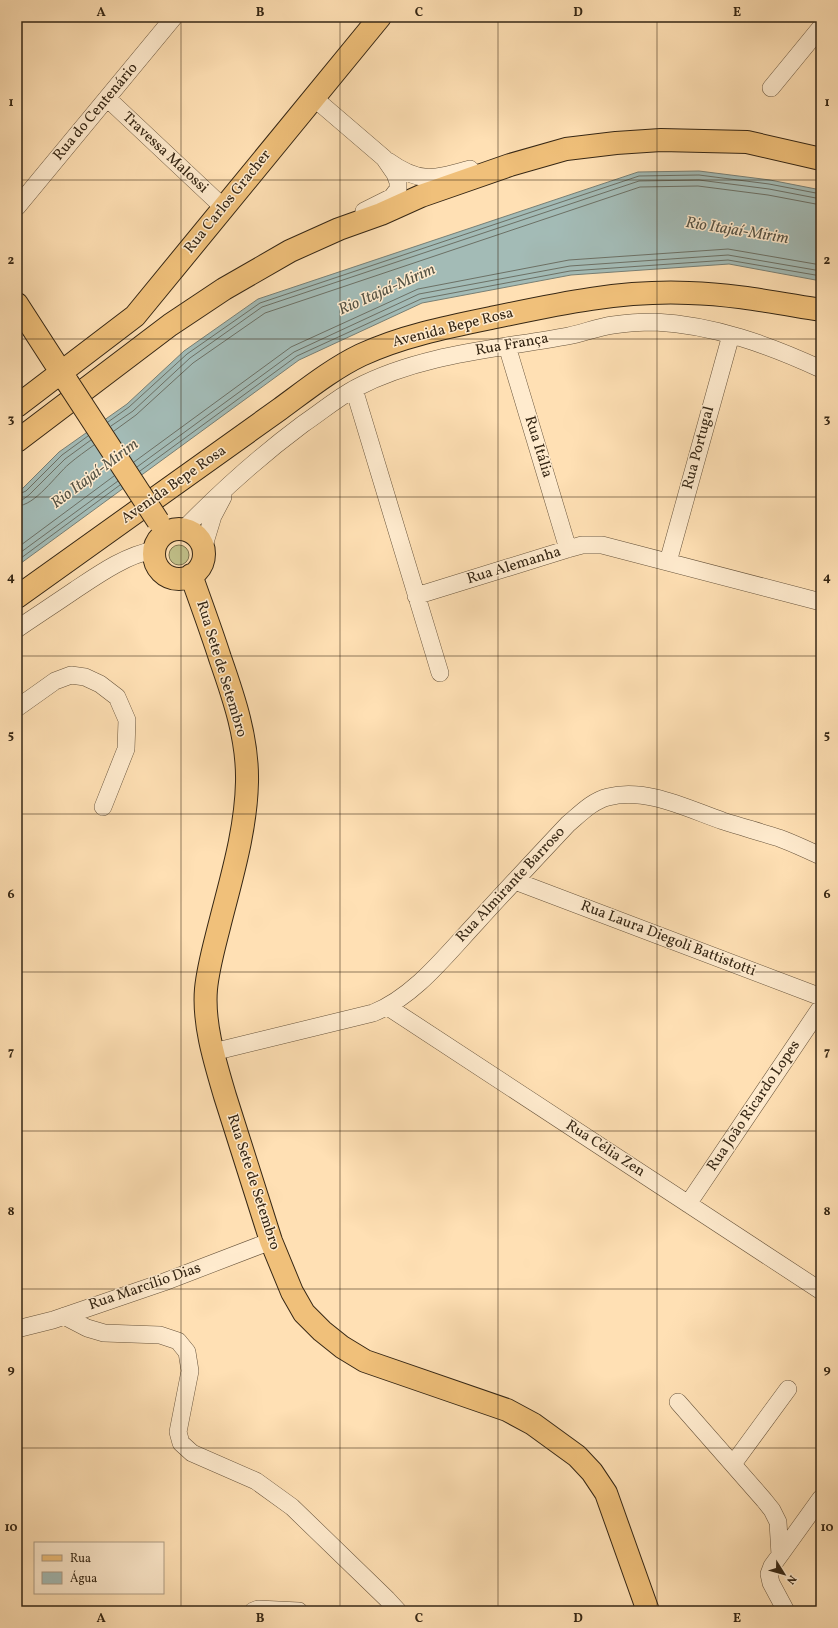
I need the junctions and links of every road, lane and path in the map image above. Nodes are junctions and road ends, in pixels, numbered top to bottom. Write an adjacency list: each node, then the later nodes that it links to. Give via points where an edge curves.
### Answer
1 (174, 17): 5 (street, Rua do Centenário)
2 (380, 17): 6 (main road, Rua Carlos Gracher)
3 (821, 27): 4 (street)
4 (771, 88)
5 (107, 98): 10 (street, Rua do Centenário); 11 (street, Travessa Malossi)
6 (314, 98): 7 (street); 11 (main road, Rua Carlos Gracher)
7 (384, 158): 9 (street, via 406,173 422,178 448,175 486,165); 12 (street, via 395,174 398,189 392,197)
8 (821, 159): 9 (main road, via 747,142 661,140 566,149)
9 (510, 165): 12 (main road, via 421,196)
10 (17, 207)
11 (224, 208): 18 (main road, Rua Carlos Gracher, via 135,316)
12 (339, 229): 21 (main road, via 290,251 224,289 170,325)
13 (17, 304): 18 (main road)
14 (821, 310): 29 (main road, Avenida Bepe Rosa, via 738,297 649,292 560,303 428,331 393,342 360,356 306,389)
15 (731, 334): 16 (street, Rua França, via 655,322 612,325 568,336); 17 (street, Rua França, via 773,348); 26 (street, Rua Portugal)
16 (507, 346): 19 (street, Rua França, via 420,364 377,378); 25 (street, Rua Itália)
17 (821, 369)
18 (65, 377): 20 (main road, Rua Carlos Gracher); 23 (main road, bridge)
19 (354, 389): 22 (street, Rua França, via 291,433); 28 (street)
20 (17, 406)
21 (17, 441)
22 (231, 482): 23 (street, Rua França); 24 (street, Rua França, via 213,516)
23 (165, 533): 24 (main road, via 191,532 197,536); 27 (main road, via 154,558 157,566 168,576 184,578); 31 (street)
24 (204, 549): 27 (main road, via 201,564)
25 (568, 549): 26 (street, Rua Alemanha, via 582,545 602,545); 28 (street, Rua Alemanha)
26 (668, 562): 30 (street, Rua Alemanha)
27 (191, 575): 40 (main road, Rua Sete de Setembro, via 238,715 247,781 245,812 238,849 209,965 206,1016)
28 (416, 596): 32 (street)
29 (17, 597)
30 (821, 602)
31 (17, 629)
32 (440, 673)
33 (17, 708): 34 (street, via 55,681 71,675 85,677 100,684 118,697 127,720 126,749)
34 (103, 807)
35 (821, 856): 36 (street, Rua Almirante Barroso, via 780,838 663,800 620,795 596,802 584,810)
36 (515, 881): 37 (street, Rua Laura Diegoli Battistotti); 38 (street, Rua Almirante Barroso, via 426,976)
37 (821, 997)
38 (388, 1007): 40 (street, Rua Almirante Barroso, via 373,1014); 41 (street, Rua Célia Zen)
39 (821, 1007): 41 (street, Rua João Ricardo Lopes)
40 (213, 1052): 42 (main road, Rua Sete de Setembro)
41 (688, 1204): 43 (street, Rua Célia Zen)
42 (271, 1241): 44 (street, Rua Marcílio Dias, via 164,1282); 54 (main road, Rua Sete de Setembro, via 292,1292 304,1313 342,1347 392,1371 507,1410 533,1424 577,1456 606,1493)
43 (821, 1291)
44 (64, 1316): 45 (street, Rua Marcílio Dias); 53 (street, via 87,1328 104,1333 160,1335 178,1341 187,1352 190,1371 178,1432 181,1443 192,1453 256,1480 292,1507)
45 (17, 1329)
46 (788, 1388): 48 (street)
47 (678, 1402): 48 (street)
48 (733, 1464): 50 (street, via 764,1500 778,1522)
49 (821, 1498): 50 (street)
50 (780, 1555): 55 (street, via 770,1574 771,1583)
51 (253, 1611): 52 (street)
52 (299, 1611)
53 (398, 1611)
54 (648, 1611)
55 (786, 1611)

